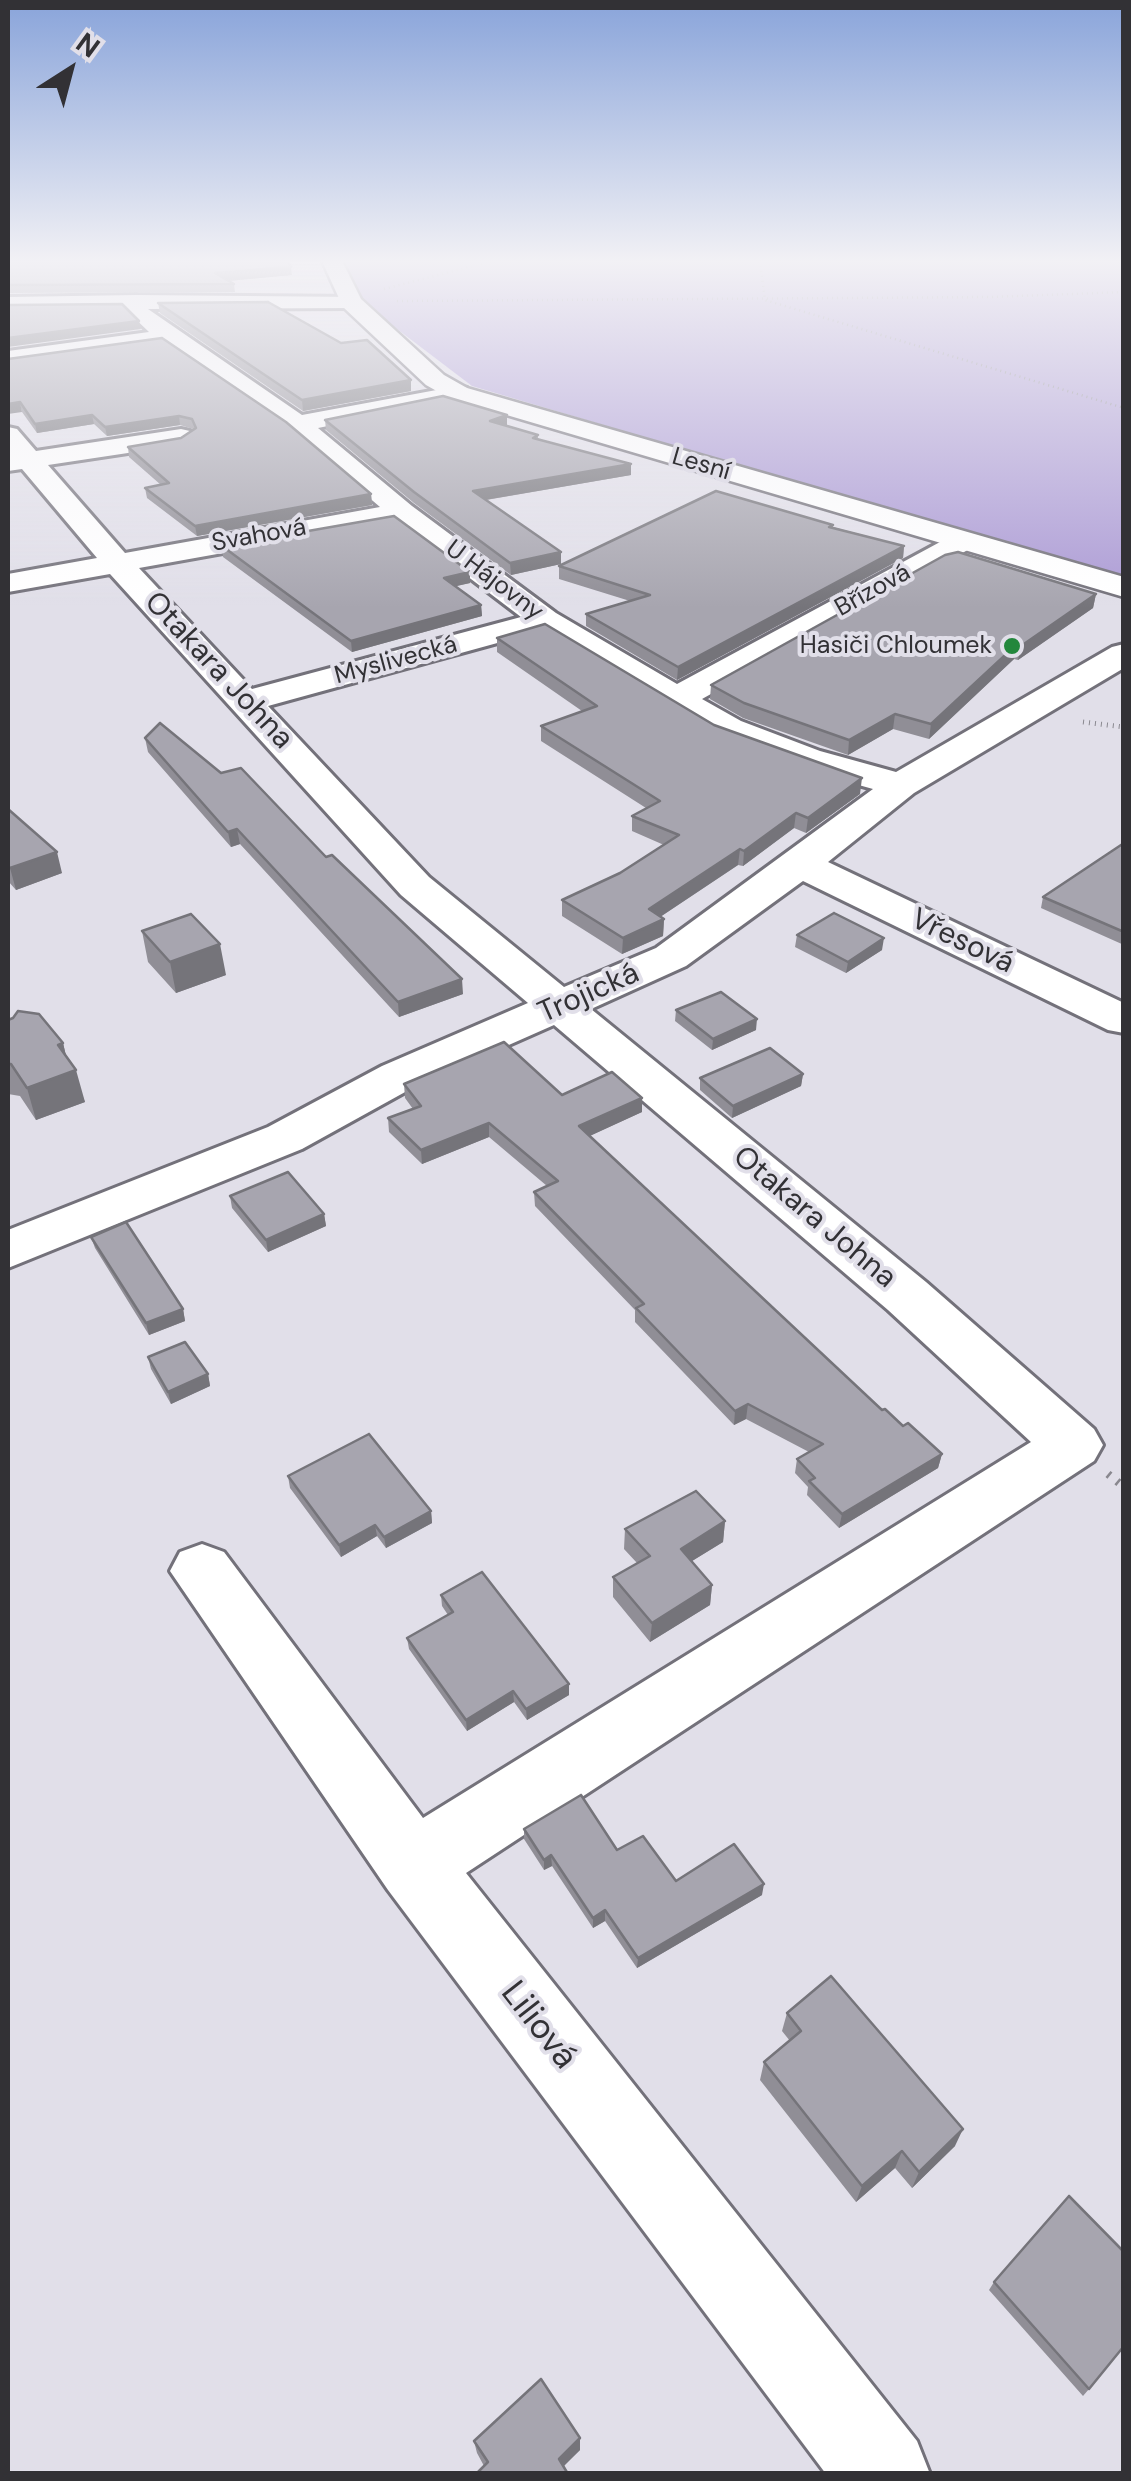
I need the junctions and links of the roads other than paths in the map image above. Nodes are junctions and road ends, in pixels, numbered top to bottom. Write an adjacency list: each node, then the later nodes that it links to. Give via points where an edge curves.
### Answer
1 (228, 377): 4 (street, U Hájovny)
2 (431, 377): 3 (street, Lesní)
3 (458, 394): 4 (street); 8 (street, Lesní)
4 (298, 424): 7 (street, U Hájovny)
5 (181, 437): 6 (street)
6 (13, 453): 9 (street, Otakara Johna)
7 (402, 512): 9 (street, Svahová); 12 (street, U Hájovny)
8 (962, 541): 11 (street, Lesní); 14 (street, Břízová)
9 (117, 563): 10 (street, Svahová); 15 (street, Otakara Johna)
10 (8, 582)
11 (1124, 587)
12 (545, 620): 14 (street, U Hájovny); 15 (street, Myslivecká)
13 (1124, 654): 16 (street, Trojická)
14 (678, 698): 16 (street, U Hájovny, via 744,735)
15 (247, 701): 18 (street, Otakara Johna, via 415,886)
16 (901, 785): 17 (street, Trojická)
17 (800, 864): 18 (street, Trojická, via 671,957); 19 (street, Vřesová)
18 (561, 1007): 20 (street, Trojická, via 399,1076 285,1138); 22 (street, Otakara Johna, via 1073,1444)
19 (1124, 1020)
20 (8, 1250)
21 (202, 1570): 22 (street, Liliová)
22 (414, 1866): 23 (street, Liliová)
23 (884, 2474)

